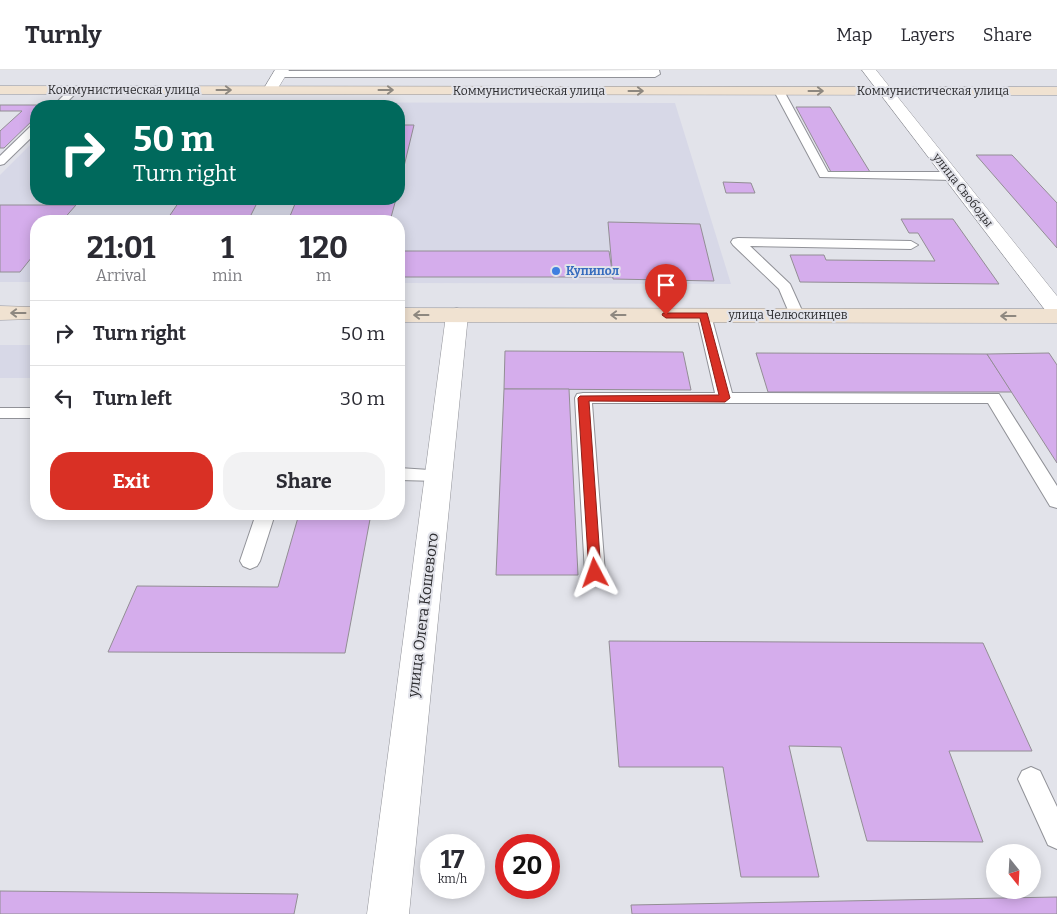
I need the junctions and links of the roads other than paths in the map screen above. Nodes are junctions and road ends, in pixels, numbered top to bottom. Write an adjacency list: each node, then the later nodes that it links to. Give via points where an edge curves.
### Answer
1 (654, 70): 3 (lane, via 655,74)
2 (869, 70): 8 (street, улица Свободы)
3 (281, 72): 6 (street)
4 (0, 90): 5 (main road, Коммунистическая улица)
5 (74, 90): 6 (main road, Коммунистическая улица, one-way to 6); 10 (lane)
6 (270, 90): 7 (main road, Коммунистическая улица, one-way to 7)
7 (779, 91): 8 (main road, Коммунистическая улица, one-way to 8); 14 (lane, via 824,175)
8 (886, 91): 9 (main road, Коммунистическая улица); 14 (street, улица Свободы)
9 (1057, 91)
10 (64, 100)
11 (30, 132): 12 (lane)
12 (5, 153): 13 (lane)
13 (0, 162)
14 (952, 176): 16 (street, улица Свободы)
15 (911, 245): 22 (lane, via 738,242 785,287)
16 (1057, 310)
17 (0, 313): 18 (main road, one-way to 17)
18 (30, 313)
19 (405, 315): 20 (main road, улица Челюскинцев, one-way to 19)
20 (457, 315): 21 (main road, улица Челюскинцев, one-way to 20); 28 (street, улица Олега Кошевого)
21 (704, 315): 22 (main road, улица Челюскинцев); 24 (lane)
22 (797, 315): 23 (main road, улица Челюскинцев, one-way to 22)
23 (1057, 316)
24 (725, 398): 29 (lane, via 993,398); 32 (lane, via 584,398)
25 (0, 413): 26 (lane)
26 (30, 413)
27 (405, 474): 28 (lane)
28 (439, 475): 35 (street, улица Олега Кошевого)
29 (1057, 501)
30 (263, 520): 31 (lane)
31 (250, 561)
32 (595, 573)
33 (1031, 779): 34 (lane)
34 (1057, 836)
35 (388, 914)

